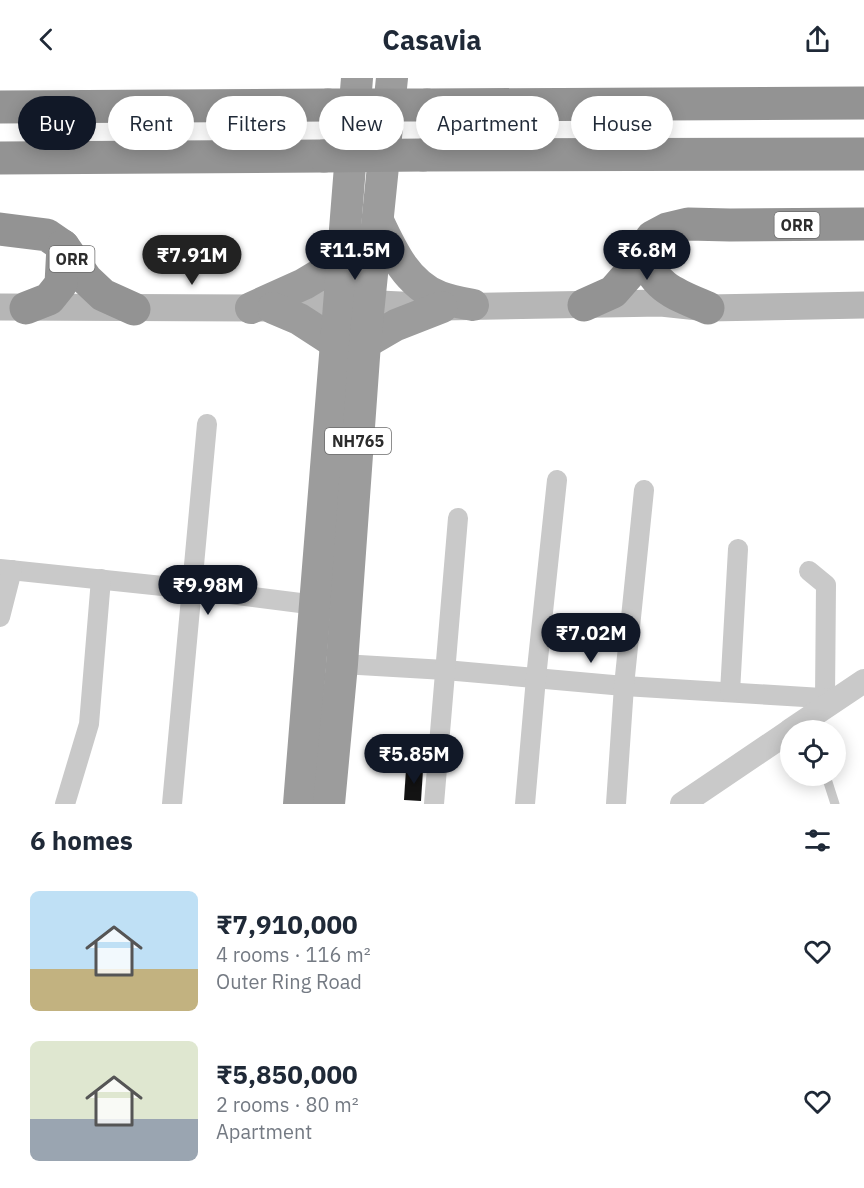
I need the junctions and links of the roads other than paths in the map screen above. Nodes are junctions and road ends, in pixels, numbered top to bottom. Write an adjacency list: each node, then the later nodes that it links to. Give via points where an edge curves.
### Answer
1 (357, 78): 10 (highway, NH765)
2 (392, 78): 7 (highway, NH765)
3 (864, 103): 4 (highway, bridge)
4 (0, 107)
5 (864, 154): 6 (highway, bridge)
6 (0, 158)
7 (378, 220): 14 (highway, NH765); 15 (highway, via 395,256 414,280 440,297)
8 (864, 224): 12 (highway, ORR, via 688,224 652,237)
9 (0, 229): 11 (highway, ORR, via 47,235)
10 (346, 239): 13 (highway, NH765); 20 (highway, via 334,266)
11 (63, 246): 18 (highway, ORR, via 61,284 49,299); 22 (highway, ORR, via 86,279 103,295)
12 (644, 251): 16 (highway, ORR, via 613,292); 21 (highway, via 647,267 659,282 677,295)
13 (338, 302): 14 (main road); 20 (main road); 23 (highway, NH765)
14 (370, 304): 19 (main road); 23 (highway, NH765)
15 (473, 305): 16 (main road); 19 (main road)
16 (584, 305): 21 (main road, via 661,303)
17 (864, 305): 21 (main road)
18 (13, 307): 22 (main road)
19 (442, 307): 23 (highway)
20 (262, 308): 22 (main road); 23 (highway)
21 (708, 308)
22 (134, 309)
23 (351, 343): 33 (highway, NH765); 35 (highway, NH765)
24 (207, 424): 32 (street)
25 (557, 480): 37 (street)
26 (644, 490): 39 (street)
27 (458, 518): 36 (street)
28 (738, 549): 40 (street)
29 (6, 569): 31 (street); 34 (street)
30 (809, 571): 41 (street, via 826,585)
31 (101, 579): 32 (street); 45 (street, via 89,724)
32 (191, 589): 33 (street); 46 (street)
33 (316, 606): 47 (highway, NH765)
34 (0, 616)
35 (342, 664): 36 (street); 48 (highway, NH765)
36 (445, 670): 37 (street); 49 (street)
37 (536, 678): 39 (street); 50 (street)
38 (864, 681): 41 (street)
39 (624, 686): 40 (street); 51 (street)
40 (729, 692): 41 (street)
41 (832, 698): 42 (street)
42 (809, 720)
43 (780, 741): 52 (street)
44 (829, 786): 53 (lane)
45 (65, 804)
46 (171, 804)
47 (299, 804)
48 (329, 804)
49 (434, 804)
50 (525, 804)
51 (616, 804)
52 (682, 804)
53 (835, 804)

